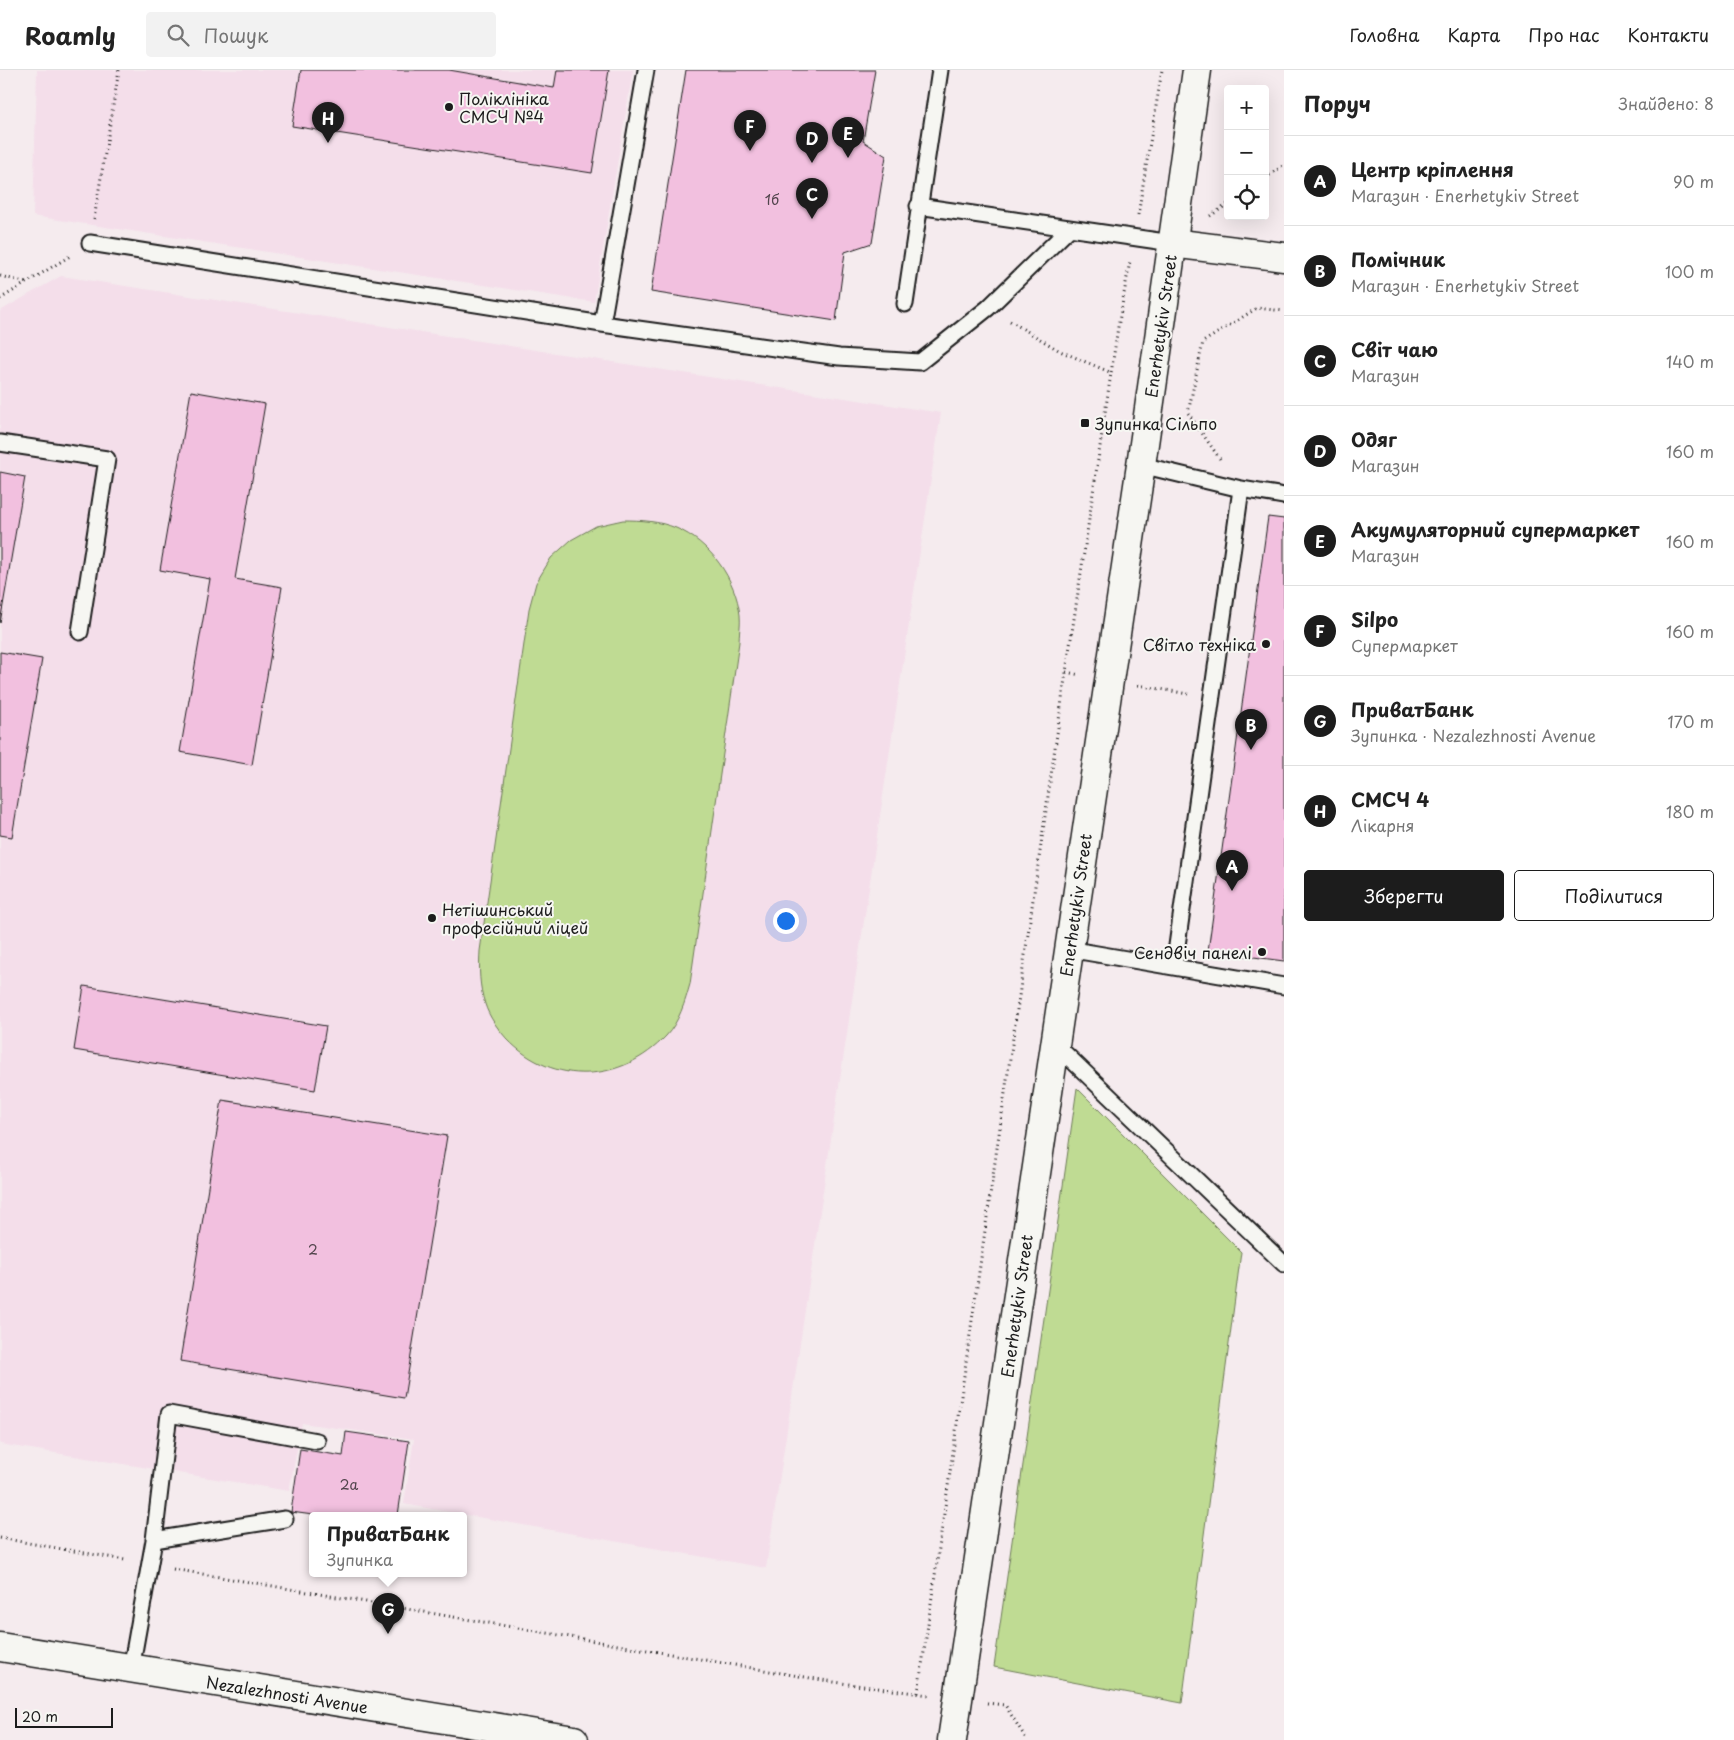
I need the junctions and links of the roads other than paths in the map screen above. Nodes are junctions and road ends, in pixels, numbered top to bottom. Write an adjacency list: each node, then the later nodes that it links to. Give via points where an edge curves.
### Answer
1 (646, 70): 10 (lane)
2 (940, 70): 4 (lane)
3 (1197, 70): 7 (main road, Enerhetykiv Street)
4 (918, 206): 5 (lane); 9 (lane)
5 (1069, 229): 7 (lane); 10 (lane, via 988,308 920,362 839,357)
6 (90, 243): 10 (lane)
7 (1172, 243): 8 (main road); 12 (main road, Enerhetykiv Street)
8 (1284, 257)
9 (905, 304)
10 (602, 324)
11 (0, 443): 15 (lane, via 107,460)
12 (1141, 465): 13 (lane); 16 (main road, Enerhetykiv Street)
13 (1241, 489): 14 (lane); 17 (lane)
14 (1284, 496)
15 (80, 632)
16 (1068, 949): 17 (lane); 19 (main road, Enerhetykiv Street)
17 (1174, 967): 18 (lane)
18 (1284, 986)
19 (1054, 1043): 20 (lane); 28 (main road, Enerhetykiv Street)
20 (1284, 1264)
21 (317, 1441): 23 (lane, via 169,1414)
22 (285, 1519): 23 (lane)
23 (154, 1540): 25 (lane)
24 (0, 1647): 25 (main road, Nezalezhnosti Avenue)
25 (131, 1669): 26 (main road, Nezalezhnosti Avenue)
26 (509, 1735): 27 (main road, Nezalezhnosti Avenue)
27 (574, 1740)
28 (952, 1740)

